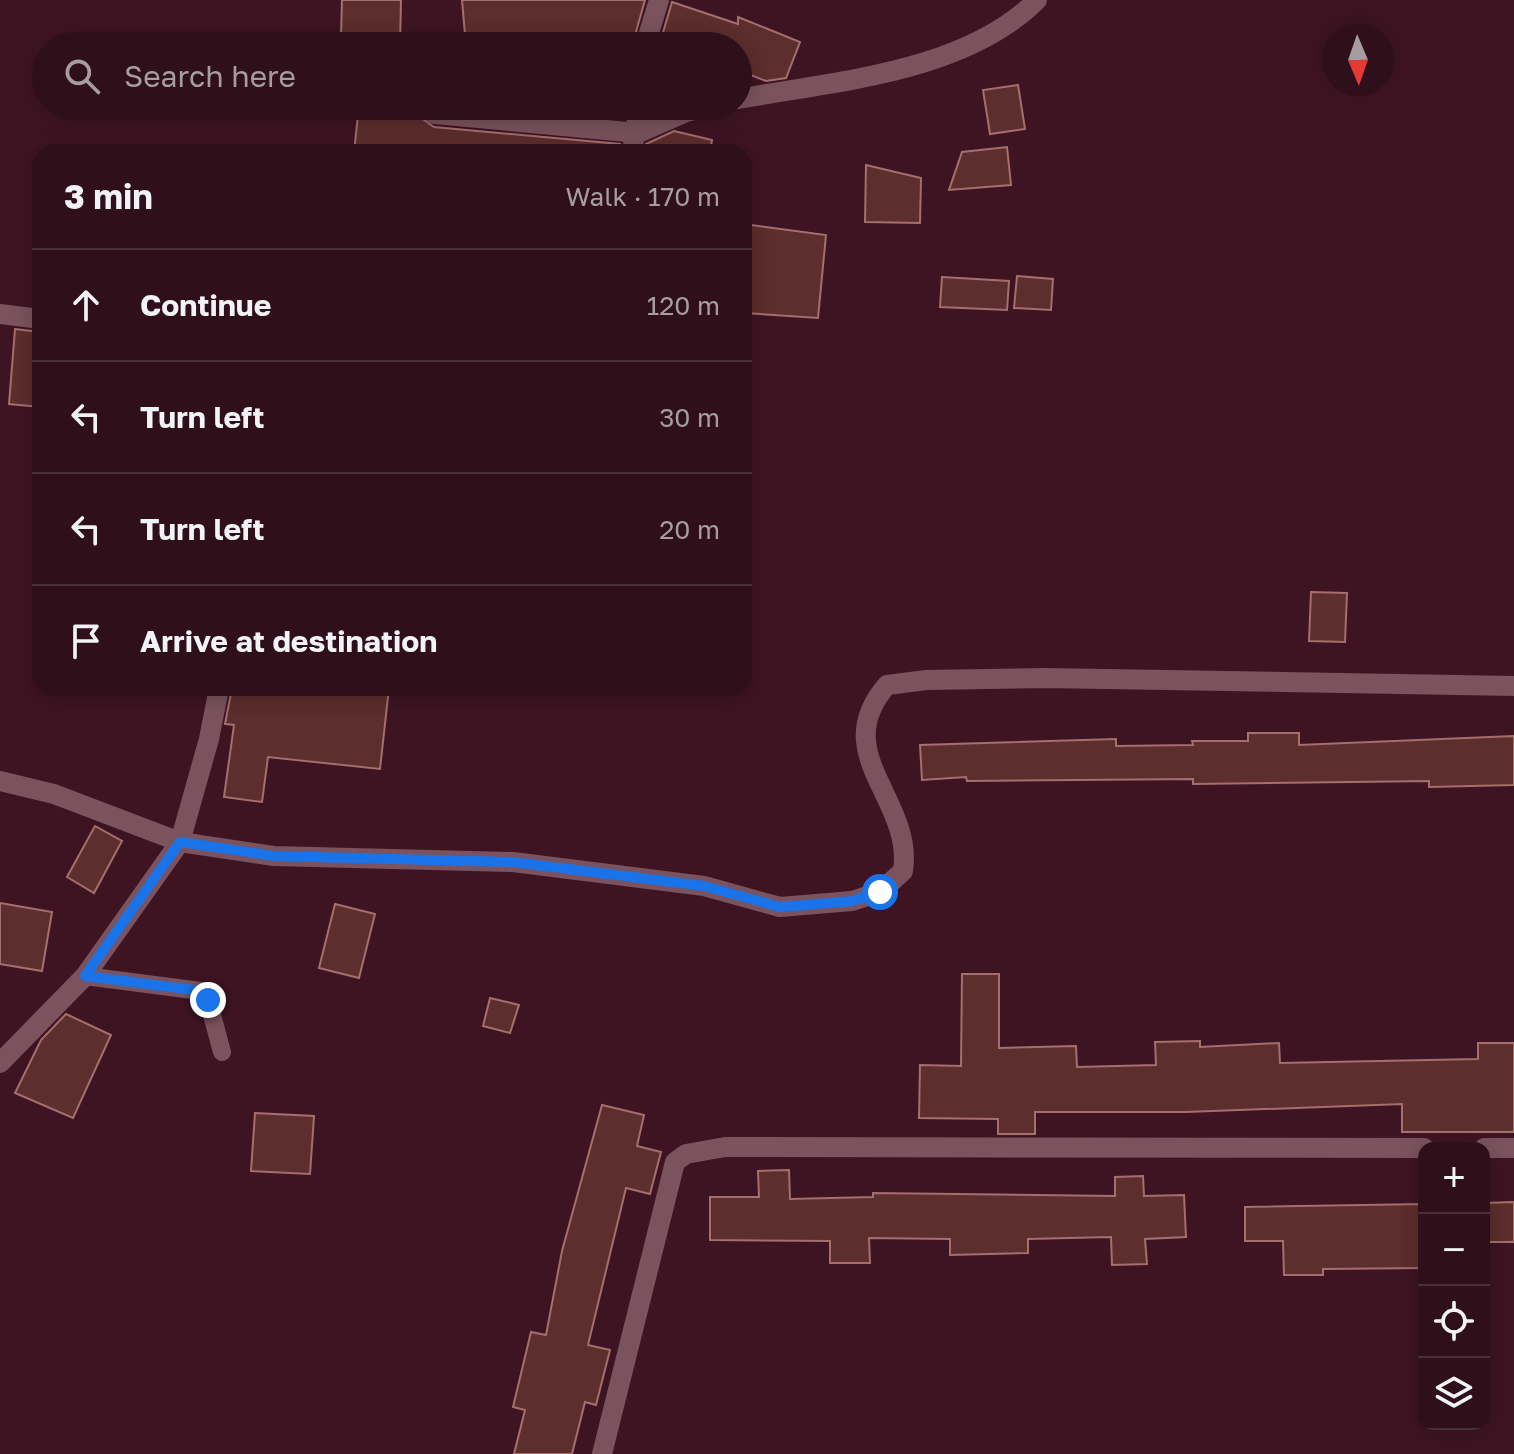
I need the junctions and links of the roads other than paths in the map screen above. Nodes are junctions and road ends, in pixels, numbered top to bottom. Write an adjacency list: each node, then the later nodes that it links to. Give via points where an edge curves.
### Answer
1 (659, 0): 3 (street)
2 (1037, 0): 4 (street, via 1014,23 958,51 853,80)
3 (649, 32)
4 (752, 97)
5 (478, 120): 8 (street)
6 (637, 120): 8 (street)
7 (672, 120): 8 (street)
8 (635, 142)
9 (0, 314): 10 (street)
10 (32, 318)
11 (1514, 686): 14 (street, via 1045,678 887,685 874,700 863,744 903,836 903,871 880,892 852,901 780,907 704,886 513,862 274,856)
12 (217, 696): 14 (street)
13 (0, 781): 14 (street, via 54,794)
14 (180, 842): 15 (street)
15 (85, 976): 16 (lane, via 201,991); 17 (street)
16 (222, 1052)
17 (0, 1063)
18 (1418, 1148): 21 (street, via 725,1147 686,1154 675,1162 659,1217)
19 (1490, 1148): 20 (street)
20 (1514, 1148)
21 (602, 1454)

